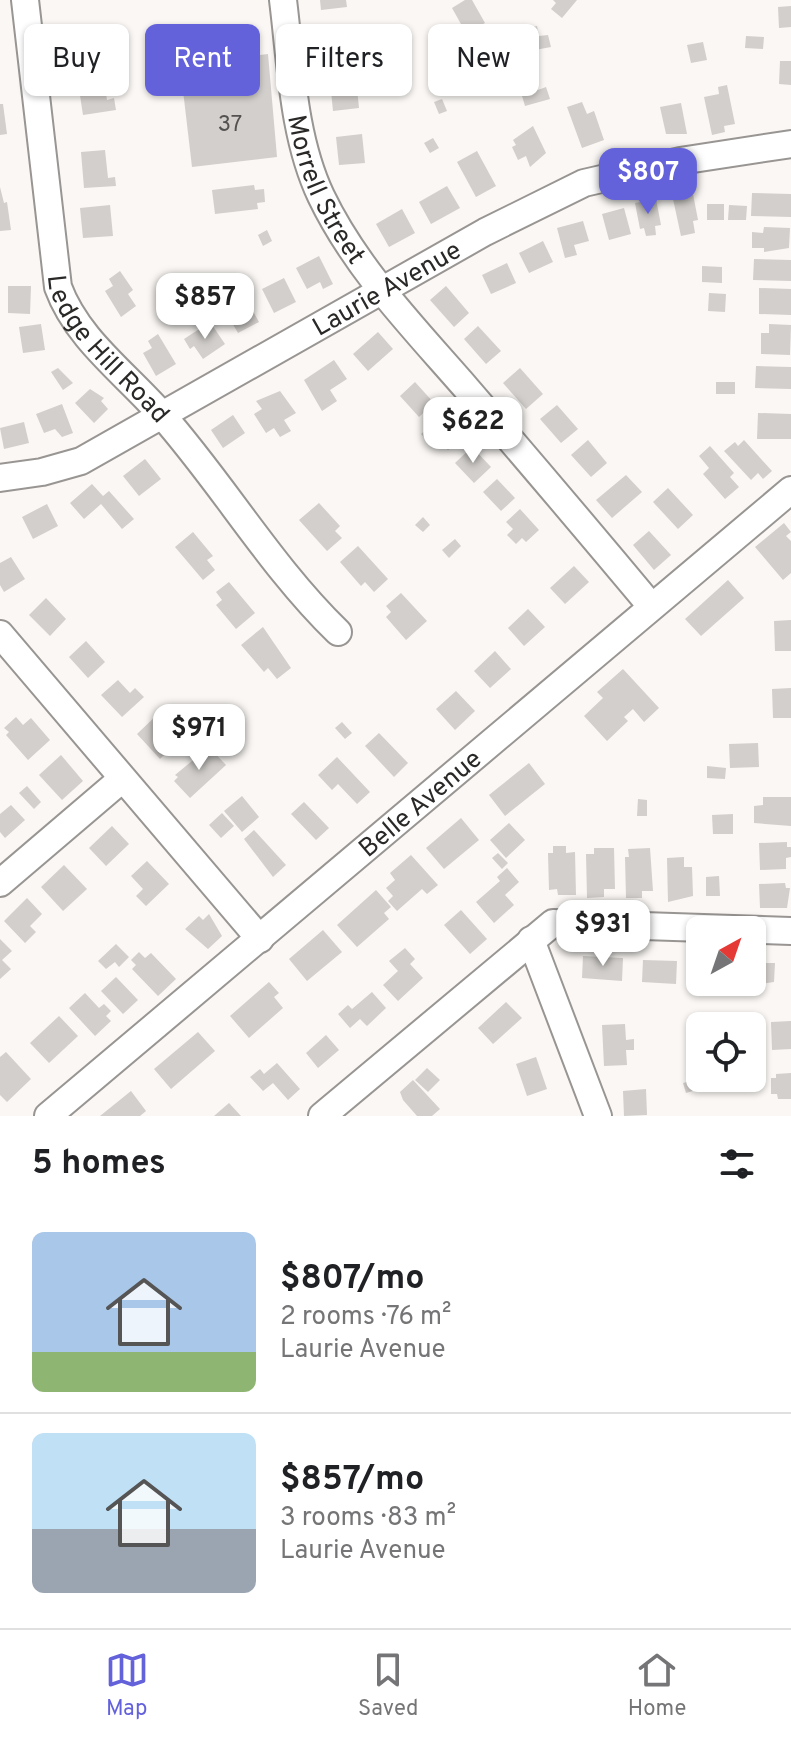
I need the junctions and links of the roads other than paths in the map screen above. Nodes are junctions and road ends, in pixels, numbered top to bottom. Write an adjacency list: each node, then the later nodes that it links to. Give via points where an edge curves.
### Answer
1 (25, 0): 5 (street, Ledge Hill Road, via 58,287 86,335)
2 (283, 0): 4 (street, Morrell Street, via 296,105 320,194)
3 (791, 144): 4 (street, Laurie Avenue, via 584,183)
4 (381, 290): 5 (street, Laurie Avenue); 8 (street, Morrell Street)
5 (163, 415): 6 (street, Laurie Avenue, via 81,461); 9 (street, Ledge Hill Road, via 249,531)
6 (0, 478)
7 (791, 490): 8 (street, Belle Avenue)
8 (651, 606): 14 (street, Belle Avenue)
9 (338, 632)
10 (0, 634): 11 (street)
11 (122, 779): 12 (street); 14 (street)
12 (0, 883)
13 (791, 931): 15 (street, via 574,922 553,923)
14 (260, 939): 17 (street, Belle Avenue)
15 (531, 940): 16 (street); 18 (street)
16 (588, 1110)
17 (48, 1116)
18 (322, 1116)

